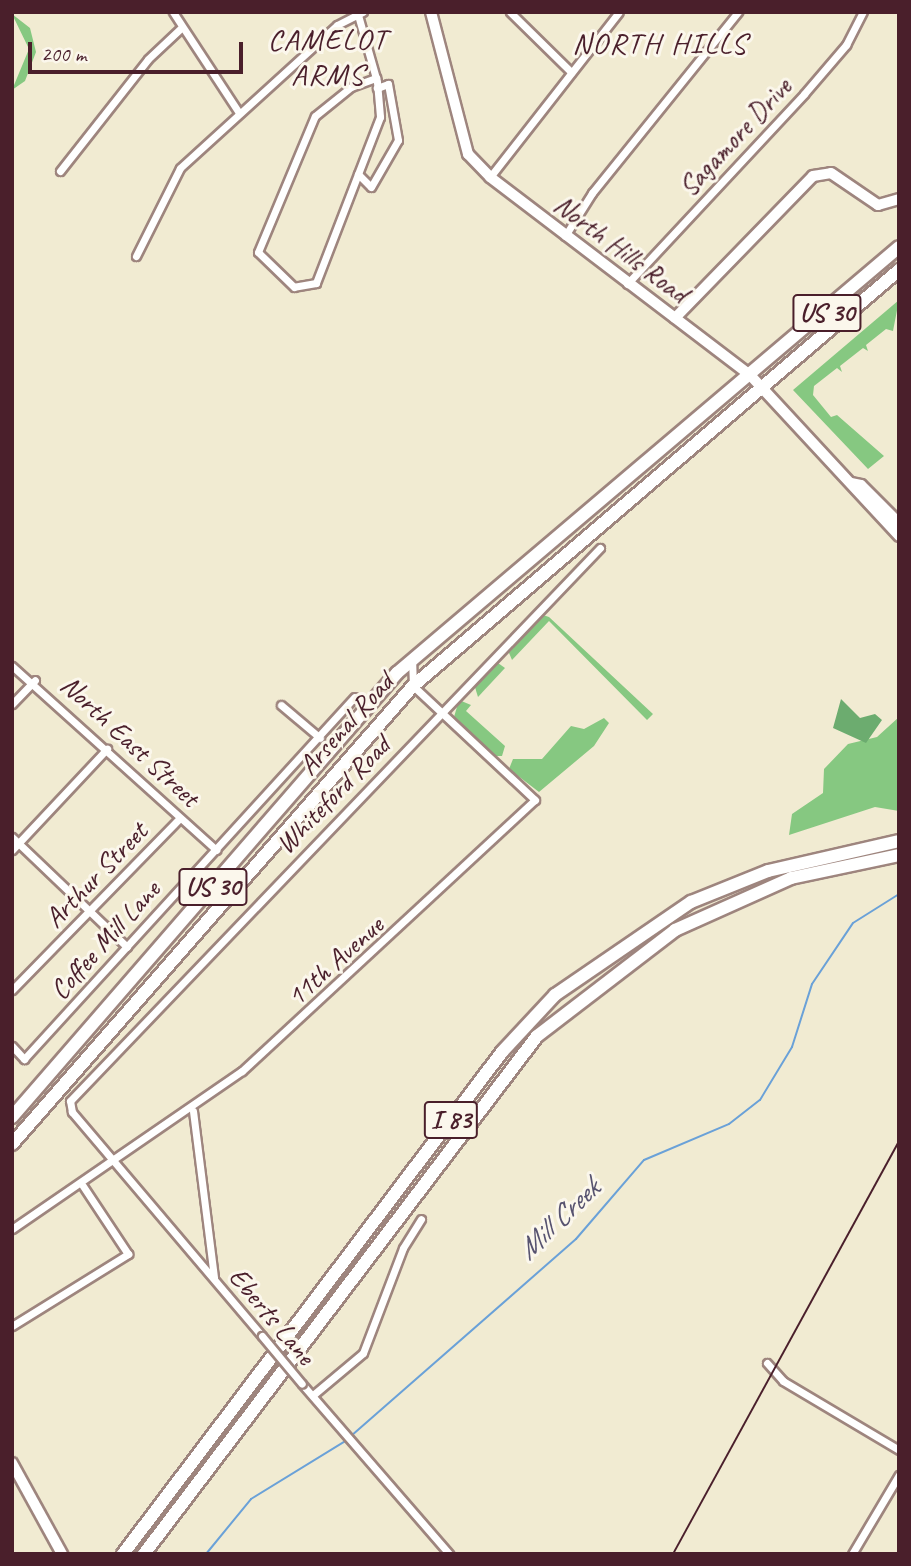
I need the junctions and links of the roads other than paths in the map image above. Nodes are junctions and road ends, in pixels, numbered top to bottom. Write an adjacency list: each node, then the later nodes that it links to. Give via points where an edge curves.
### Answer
1 (173, 12): 8 (street)
2 (431, 12): 15 (street, North Hills Road, via 468,154)
3 (510, 12): 9 (street)
4 (619, 12): 9 (street)
5 (738, 12): 17 (street, via 592,193)
6 (863, 12): 21 (street, Sagamore Drive, via 846,45 804,94)
7 (360, 13): 10 (street); 12 (street, via 337,25)
8 (180, 29): 12 (street); 13 (street, via 148,59)
9 (571, 72): 15 (street)
10 (376, 78): 11 (street); 14 (street, via 351,87 307,128 258,252 288,285 316,283)
11 (377, 88): 14 (street, via 380,117); 14 (street, via 388,84 398,140 371,187)
12 (239, 113): 19 (street, via 180,168)
13 (60, 171)
14 (358, 174)
15 (490, 177): 17 (street, North Hills Road)
16 (899, 199): 22 (street, via 878,205 831,173 813,176)
17 (565, 236): 21 (street, North Hills Road)
18 (899, 247): 23 (highway, US 30)
19 (136, 256)
20 (899, 270): 24 (highway, US 30)
21 (627, 284): 22 (street, North Hills Road)
22 (675, 318): 23 (street, North Hills Road)
23 (751, 376): 24 (main road, North Hills Road); 29 (highway, Arsenal Road / US 30)
24 (765, 387): 25 (main road, North Hills Road); 32 (highway, Arsenal Road / US 30)
25 (851, 483): 26 (main road, North Hills Road, via 861,485); 27 (main road, North Hills Road, via 852,492)
26 (899, 523)
27 (899, 536)
28 (600, 548): 36 (street, Whiteford Road)
29 (413, 659): 32 (street); 51 (highway, Arsenal Road / US 30)
30 (12, 666): 31 (street, North East Street)
31 (35, 680): 34 (street); 38 (street, North East Street)
32 (413, 686): 36 (street, 11th Avenue); 52 (highway, Arsenal Road / US 30)
33 (354, 697): 37 (street, Coffee Mill Lane)
34 (12, 704)
35 (281, 705): 37 (street)
36 (442, 713): 49 (street, Whiteford Road); 50 (street, 11th Avenue, via 535,800 322,1002)
37 (320, 738): 43 (street, Coffee Mill Lane)
38 (107, 749): 39 (street, North East Street); 40 (street)
39 (180, 818): 43 (street, North East Street); 45 (street, Arthur Street)
40 (16, 840): 42 (street); 45 (street)
41 (899, 841): 65 (highway, I 83, via 768,871 691,902 555,995 502,1052)
42 (12, 850)
43 (216, 850): 46 (street, Coffee Mill Lane)
44 (899, 855): 66 (highway, I 83, via 791,878 676,930 537,1036)
45 (89, 913): 46 (street); 47 (street, Arthur Street)
46 (127, 947): 48 (street, Coffee Mill Lane, via 24,1059)
47 (12, 990)
48 (12, 1046)
49 (70, 1101): 53 (street, Eberts Lane)
50 (193, 1111): 53 (street, 11th Avenue); 57 (street)
51 (12, 1116)
52 (12, 1144)
53 (115, 1164): 54 (street, 11th Avenue); 57 (street, Eberts Lane)
54 (83, 1186): 56 (street, 11th Avenue); 58 (street, via 128,1254)
55 (421, 1219): 60 (street, via 403,1248 363,1353)
56 (12, 1229)
57 (214, 1279): 60 (street, Eberts Lane, bridge)
58 (12, 1326)
59 (767, 1363): 61 (street, via 783,1381)
60 (313, 1395): 67 (street, Eberts Lane)
61 (899, 1450)
62 (12, 1463): 64 (street)
63 (899, 1475): 68 (street)
64 (62, 1554)
65 (123, 1554)
66 (144, 1554)
67 (449, 1554)
68 (852, 1554)

